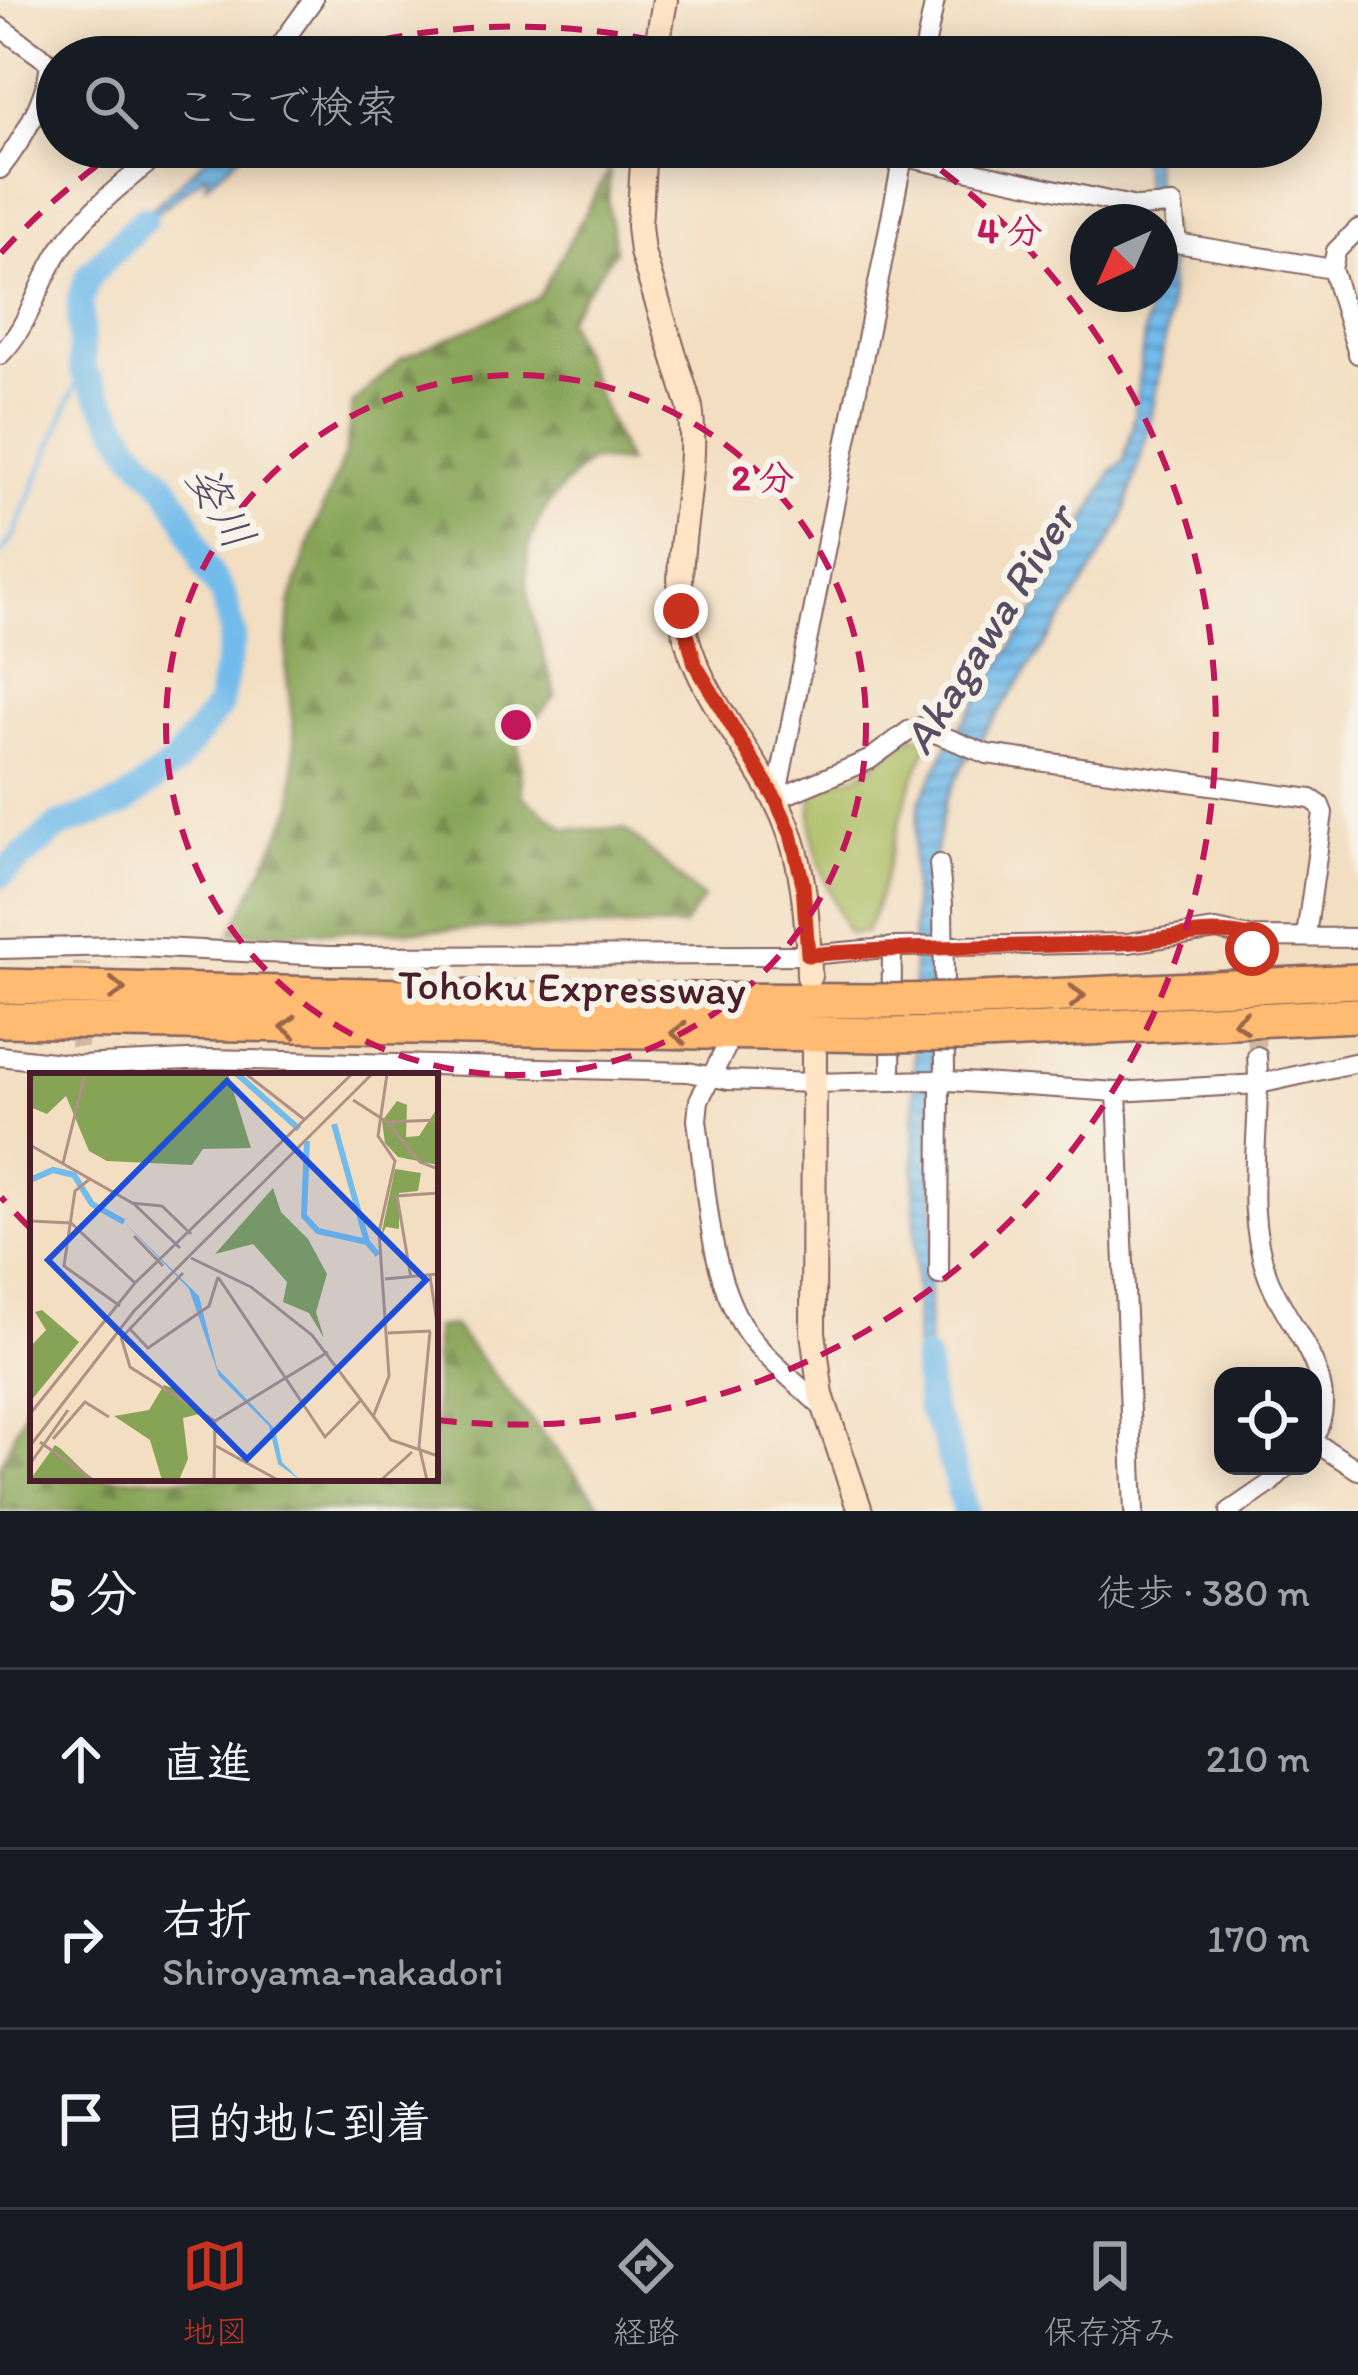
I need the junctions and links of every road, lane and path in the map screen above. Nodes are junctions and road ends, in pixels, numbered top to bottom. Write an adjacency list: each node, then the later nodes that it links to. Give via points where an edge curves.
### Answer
1 (313, 0): 5 (street)
2 (665, 0): 6 (street)
3 (935, 0): 7 (street)
4 (0, 27): 8 (street)
5 (287, 36)
6 (659, 36)
7 (927, 36)
8 (36, 53)
9 (36, 106): 14 (street)
10 (132, 168): 18 (street, via 73,232)
11 (643, 168): 19 (street, via 642,252 693,432 681,611 695,664)
12 (901, 168): 19 (street)
13 (971, 168): 16 (street, via 1136,207 1173,205 1178,243)
14 (0, 169)
15 (1358, 230): 16 (street, via 1336,250)
16 (1332, 268): 17 (street)
17 (1358, 354)
18 (0, 355)
19 (776, 800): 21 (street, via 869,760 920,727 987,754 1310,799 1323,812); 26 (street, via 799,862)
20 (939, 864): 23 (street)
21 (1306, 935): 22 (street); 23 (street, via 1251,943 1216,930 1128,943)
22 (1358, 938)
23 (942, 946): 24 (street); 39 (street)
24 (894, 947): 26 (street); 38 (street)
25 (0, 949): 26 (street)
26 (801, 962): 27 (street)
27 (771, 975)
28 (1358, 981): 29 (highway, Tohoku Expressway, one-way to 28, bridge, via 880,1001)
29 (0, 986)
30 (1358, 1015): 31 (highway, Tohoku Expressway, one-way to 31, bridge, via 880,1035)
31 (0, 1020)
32 (725, 1051): 37 (street)
33 (814, 1055): 40 (street)
34 (0, 1056): 37 (street)
35 (1257, 1056): 41 (street)
36 (1358, 1062): 41 (street)
37 (712, 1075): 40 (street); 45 (street, via 697,1120 722,1281 753,1341)
38 (891, 1079): 39 (street); 40 (street)
39 (939, 1080): 42 (street); 43 (street)
40 (813, 1083): 45 (street, via 813,1332)
41 (1259, 1084): 42 (street); 44 (street, via 1256,1244)
42 (1117, 1091): 50 (street)
43 (939, 1275)
44 (1312, 1367)
45 (826, 1412): 49 (street)
46 (1322, 1445): 47 (street)
47 (1358, 1470)
48 (1278, 1475): 51 (street)
49 (860, 1511)
50 (1134, 1511)
51 (1230, 1511)

